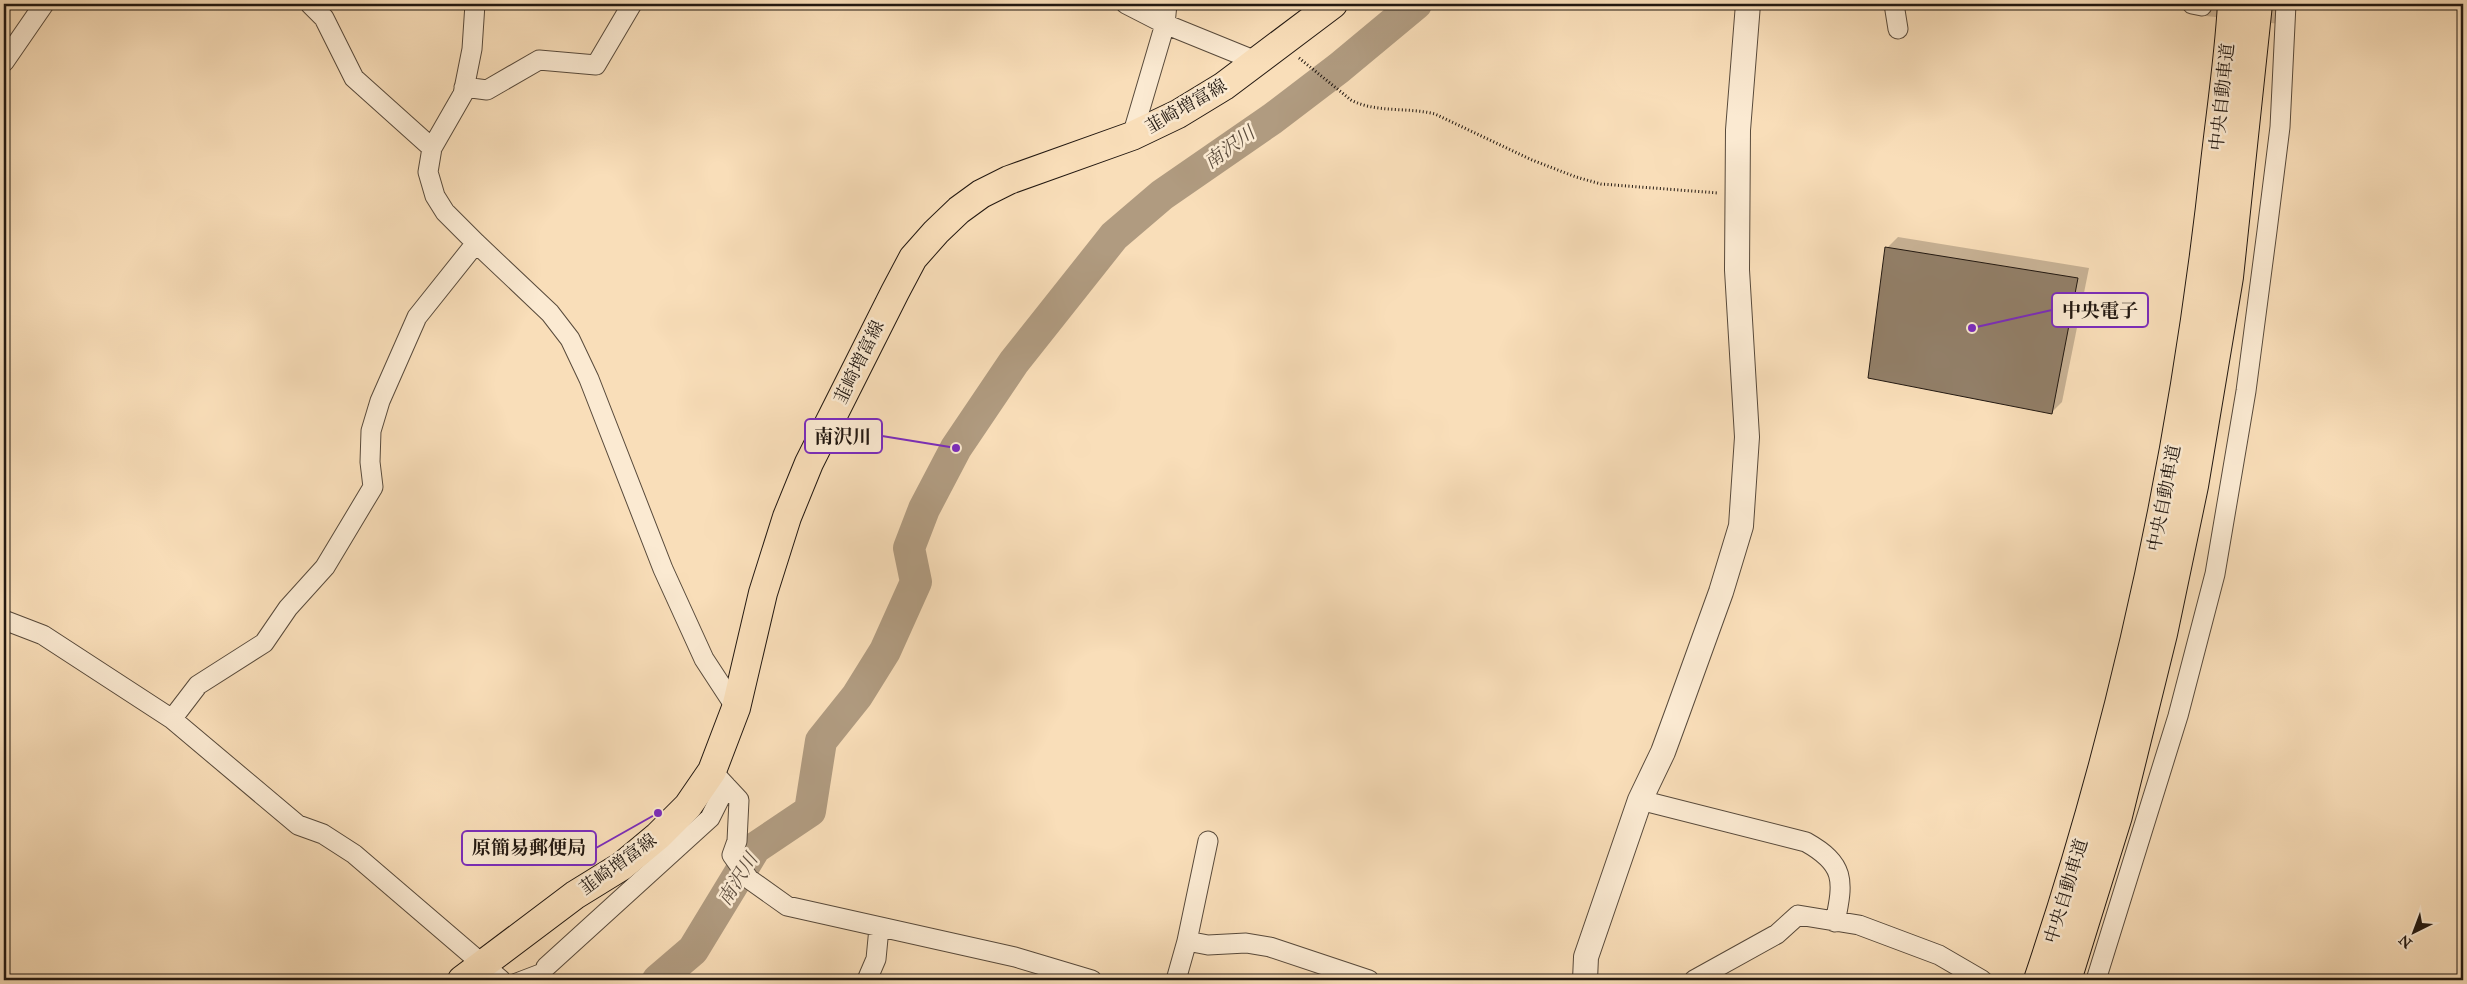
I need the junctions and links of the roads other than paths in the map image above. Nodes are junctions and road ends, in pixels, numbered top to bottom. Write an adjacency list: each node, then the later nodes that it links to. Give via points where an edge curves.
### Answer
1 (44, 4): 16 (street)
2 (310, 4): 19 (street, via 324,18 354,78)
3 (475, 4): 17 (street, via 472,49)
4 (632, 4): 17 (street, via 596,65 539,60 487,90)
5 (1126, 4): 13 (street)
6 (1167, 4): 13 (street)
7 (1333, 4): 15 (main road, 韮崎増富線)
8 (1748, 4): 25 (street, via 1738,130 1737,195 1737,270 1747,437 1741,526 1721,592 1663,752)
9 (1894, 4): 14 (street)
10 (2232, 4): 40 (main road, 中央自動車道, via 2204,272 2169,482 2092,808)
11 (2258, 4): 41 (main road, 中央自動車道, via 2229,277 2194,486 2163,634 2118,816)
12 (2286, 4): 42 (street, via 2280,127 2267,232 2246,391 2215,574 2178,716)
13 (1165, 24): 15 (street); 18 (street)
14 (1898, 29)
15 (1256, 61): 18 (main road, 韮崎増富線, via 1224,86 1178,114)
16 (4, 62)
17 (464, 87): 19 (street)
18 (1132, 136): 22 (main road, 韮崎増富線, via 1009,180 981,194 959,210 913,258 809,463 786,517 763,593)
19 (432, 148): 20 (street, via 428,172 435,196 445,212)
20 (476, 244): 22 (street, via 550,313 570,339 589,379 656,551 704,659); 23 (street, via 417,317 380,401 371,431 373,487 325,567 288,608 264,643 198,685)
21 (4, 620): 23 (street, via 43,635)
22 (736, 708): 24 (main road, 韮崎増富線)
23 (172, 719): 31 (street, via 298,824 323,834 354,854)
24 (719, 779): 28 (street, via 738,800 738,841 732,856 749,879 787,906); 30 (street, via 710,818); 31 (main road, 韮崎増富線, via 622,866 575,895)
25 (1640, 800): 27 (street, via 1806,842 1822,851 1832,860 1840,880 1841,893); 37 (street, via 1586,957)
26 (1208, 842): 29 (street)
27 (1835, 922): 38 (street, via 1798,915 1777,934); 39 (street, via 1859,925 1939,955)
28 (879, 928): 33 (street, via 876,959); 34 (street, via 1015,957)
29 (1187, 940): 35 (street); 36 (street, via 1208,945 1246,943 1270,947)
30 (546, 967): 32 (lane)
31 (482, 975)
32 (512, 980)
33 (867, 980)
34 (1092, 980)
35 (1176, 980)
36 (1369, 980)
37 (1585, 980)
38 (1694, 980)
39 (1982, 980)
40 (2038, 980)
41 (2067, 980)
42 (2096, 980)

